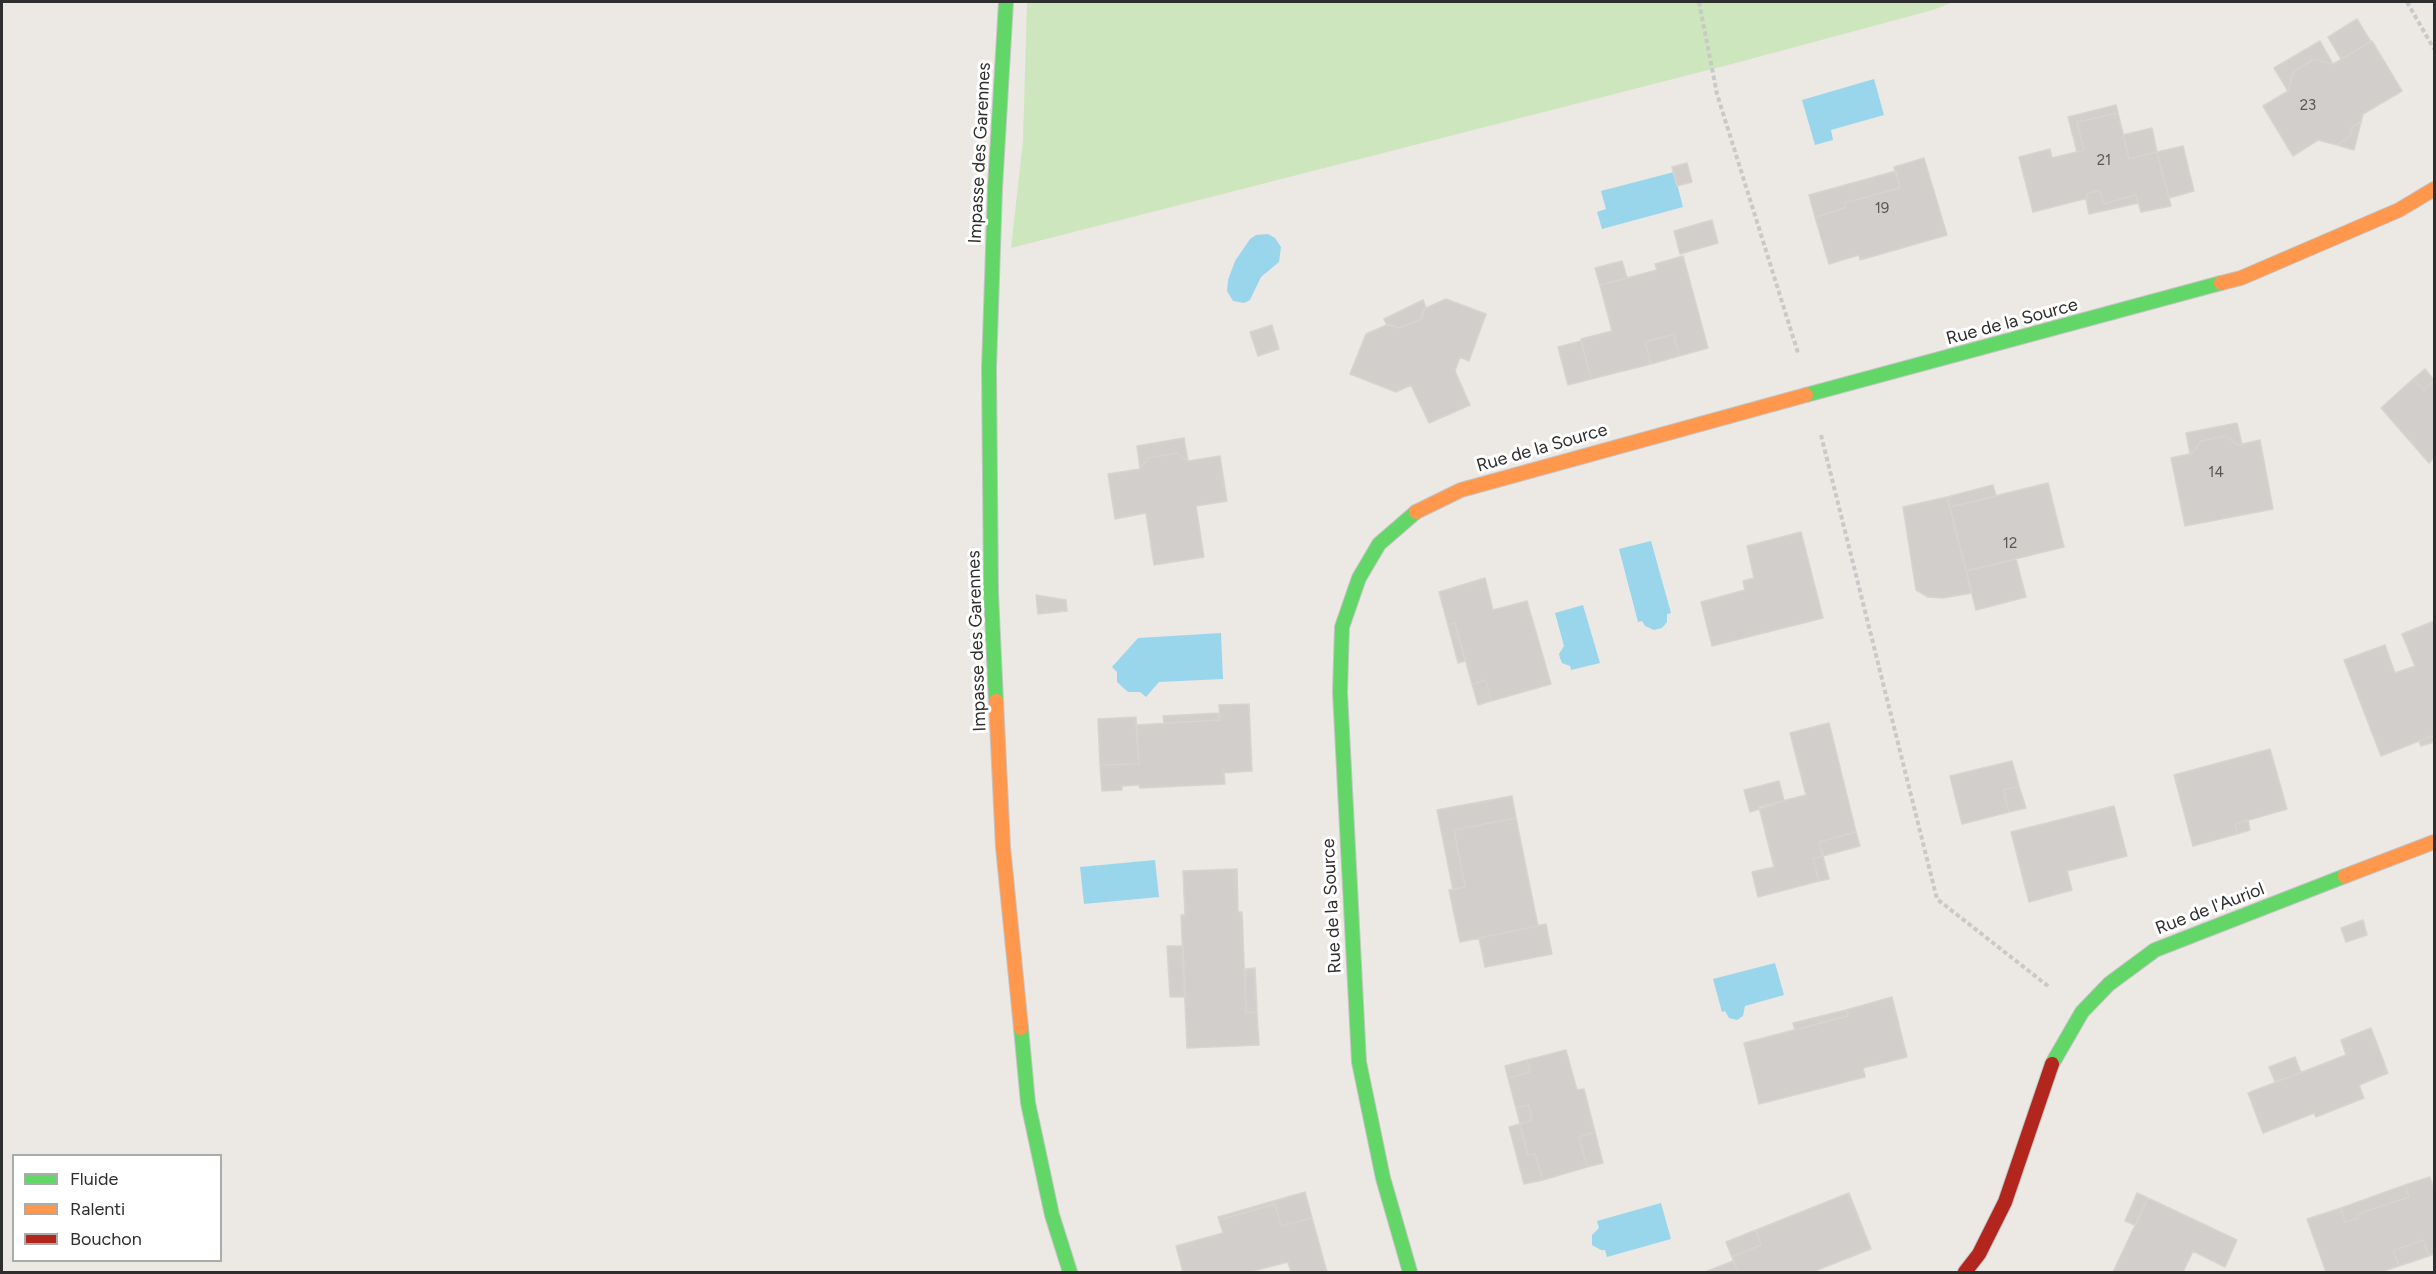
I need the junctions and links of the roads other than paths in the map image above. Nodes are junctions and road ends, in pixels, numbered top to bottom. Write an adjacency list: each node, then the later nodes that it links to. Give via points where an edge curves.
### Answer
1 (1006, 2): 4 (street, Impasse des Garennes, via 989,368 992,593 1002,836 1028,1103 1052,1215)
2 (2434, 189): 5 (street, Rue de la Source, via 2398,210 2241,278 1461,490 1417,512 1379,544 1359,578 1342,627 1340,692 1359,1062 1383,1178)
3 (2434, 842): 6 (street, Rue de l'Auriol, via 2155,950 2109,984 2082,1012 2053,1061 2005,1202 1979,1254)
4 (1070, 1272)
5 (1410, 1272)
6 (1965, 1272)

